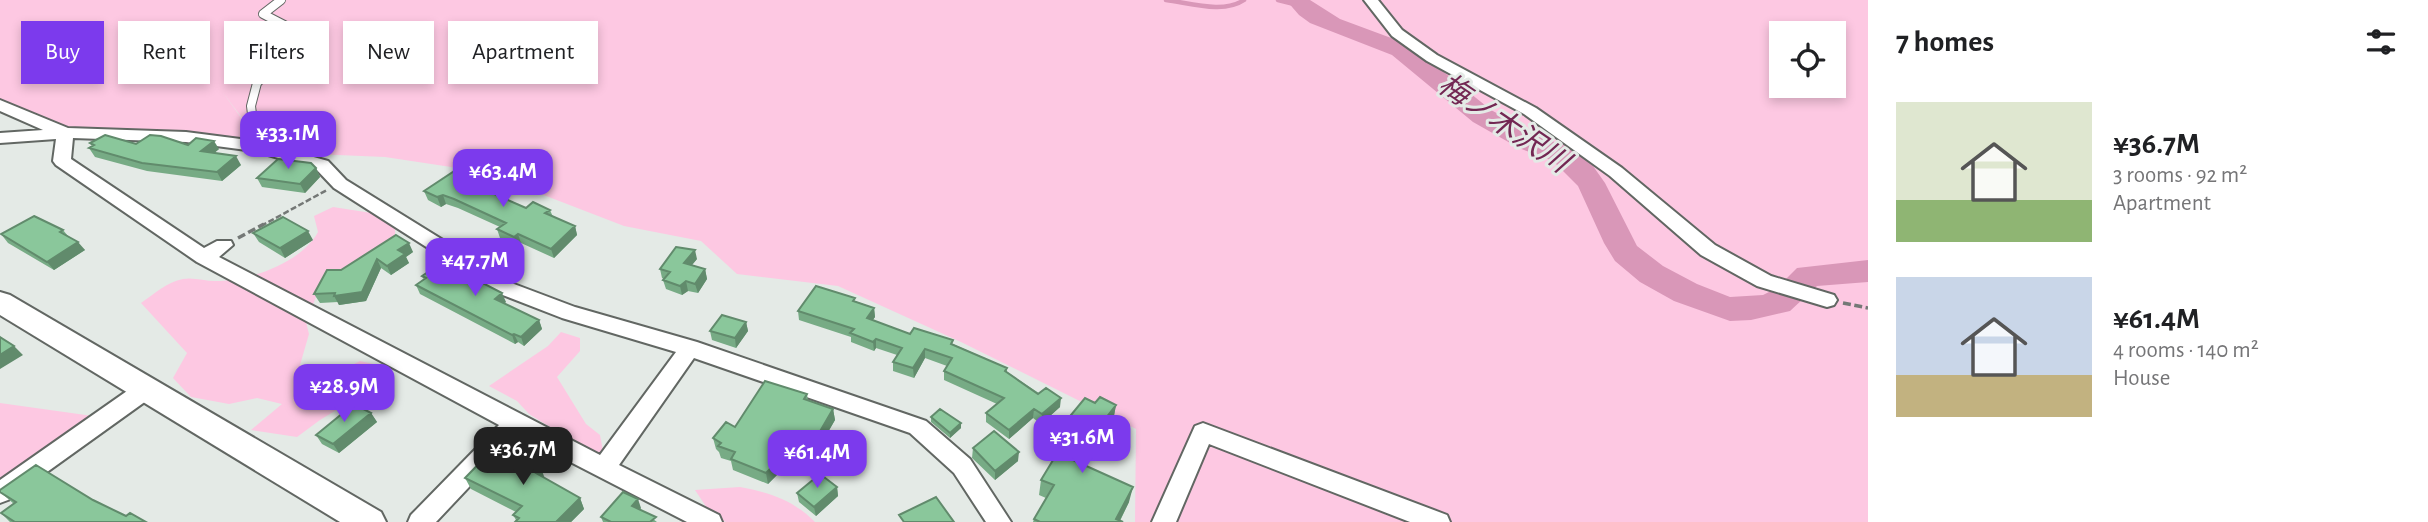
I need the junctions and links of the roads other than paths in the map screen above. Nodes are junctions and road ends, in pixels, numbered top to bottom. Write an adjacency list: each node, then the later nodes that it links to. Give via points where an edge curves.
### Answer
1 (281, 0): 6 (lane, via 263,14 292,28 295,42 257,83 251,106)
2 (1371, 0): 9 (street, via 1397,33 1432,58 1530,111 1616,172 1708,250 1764,281)
3 (0, 105): 4 (street)
4 (65, 133): 5 (street); 6 (street, via 186,137); 8 (street, via 62,161)
5 (0, 138)
6 (256, 146): 11 (street, via 322,165 340,184 507,289 569,313)
7 (224, 245): 8 (street)
8 (204, 257): 13 (street)
9 (1827, 300)
10 (0, 302): 12 (street)
11 (690, 348): 14 (street); 19 (street, via 918,427 962,466)
12 (145, 390): 15 (street); 16 (street)
13 (515, 423): 14 (street); 17 (street)
14 (604, 468): 18 (street)
15 (0, 493)
16 (369, 522)
17 (420, 522)
18 (710, 522)
19 (999, 522)
20 (1164, 522): 21 (street, via 1203,432)
21 (1438, 522)

